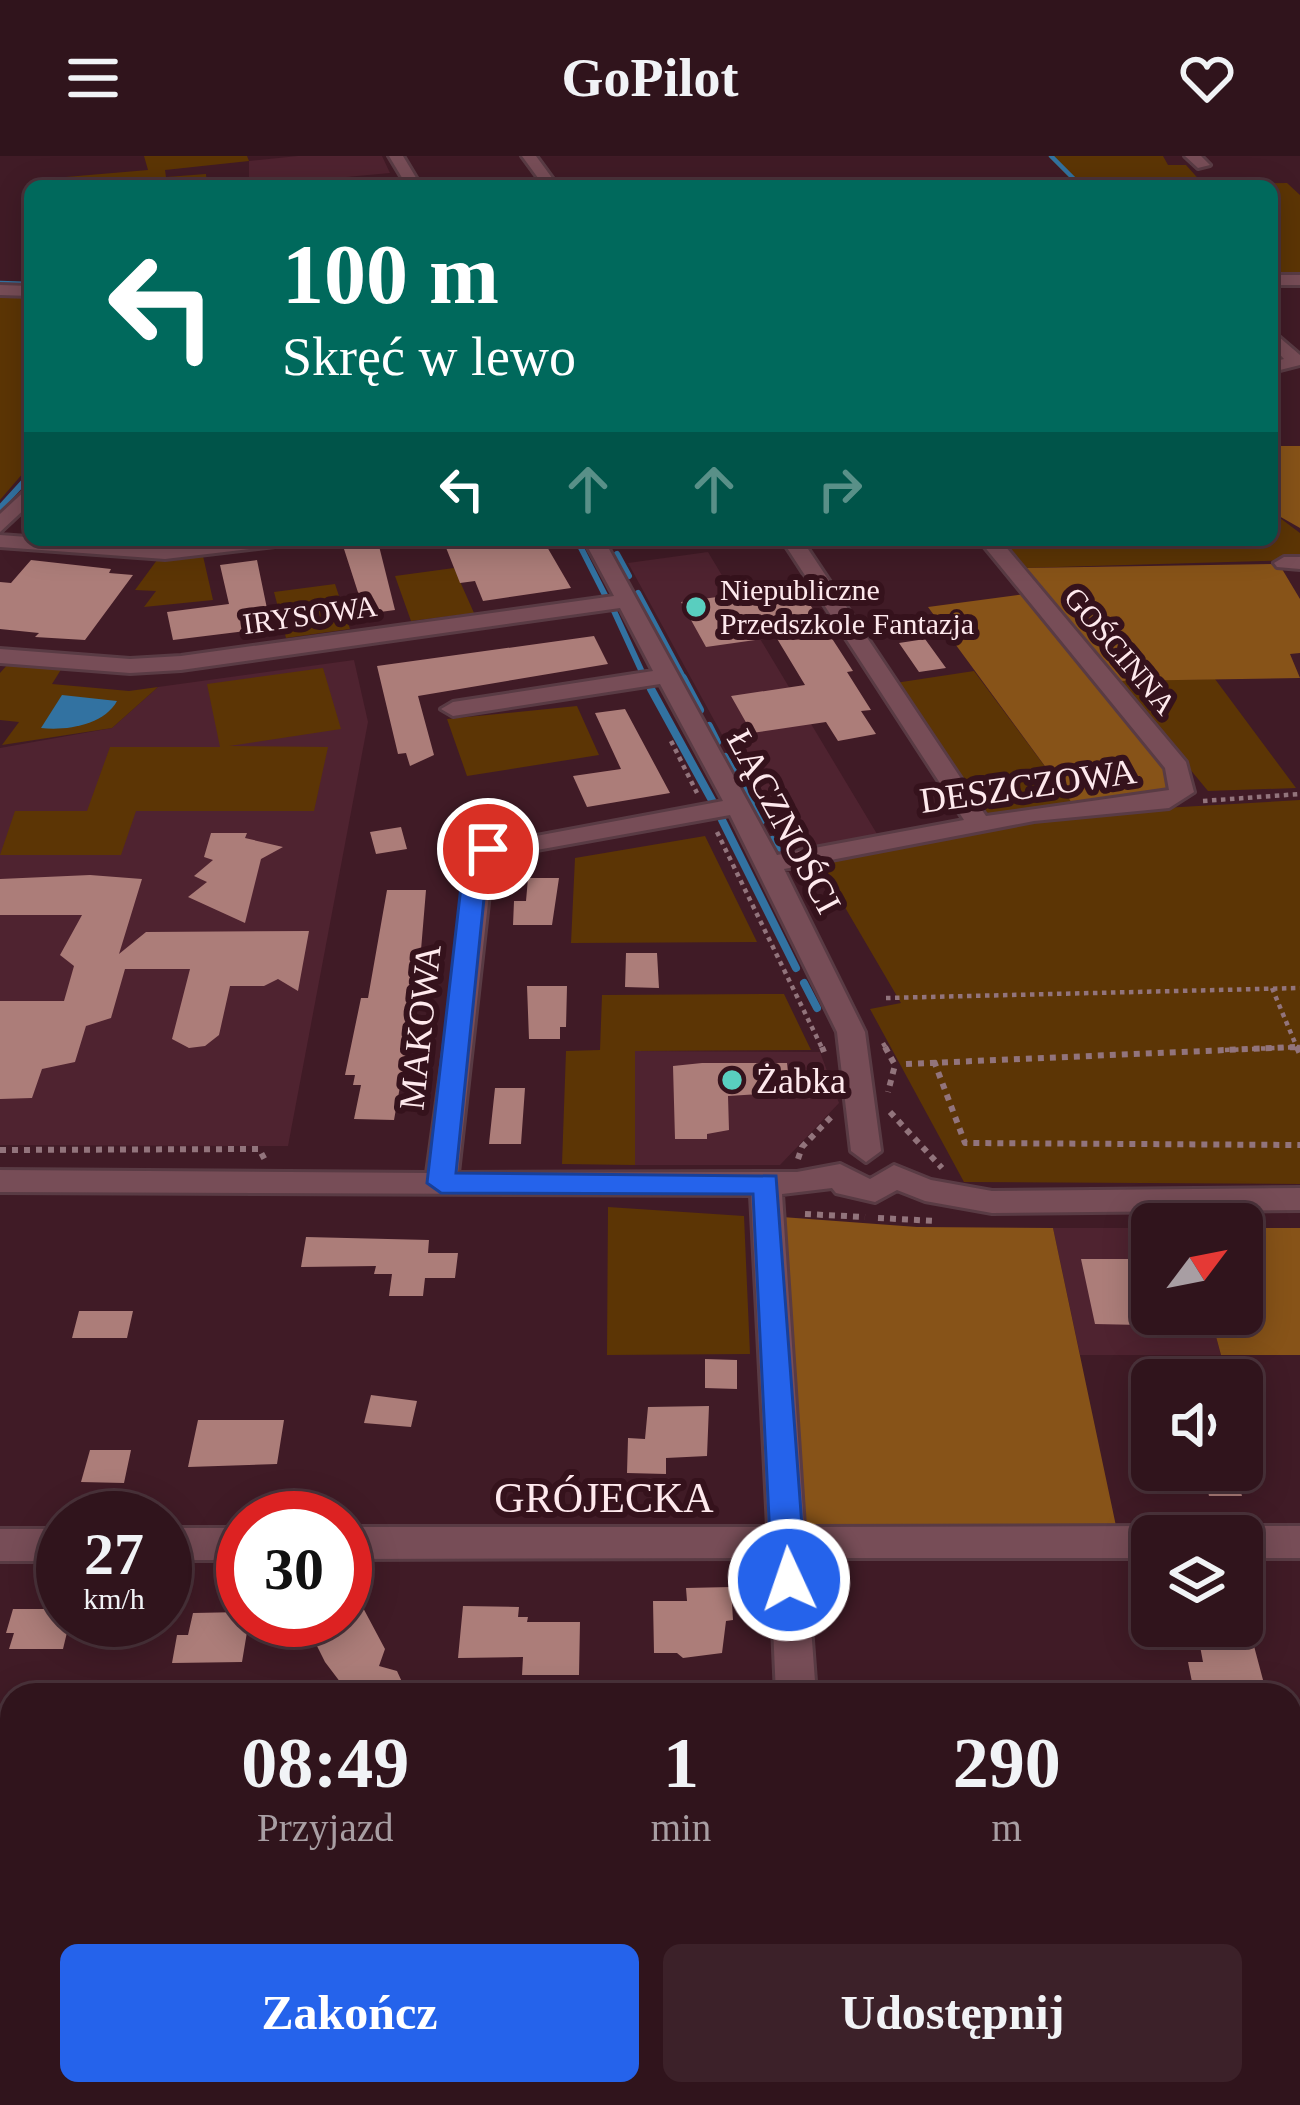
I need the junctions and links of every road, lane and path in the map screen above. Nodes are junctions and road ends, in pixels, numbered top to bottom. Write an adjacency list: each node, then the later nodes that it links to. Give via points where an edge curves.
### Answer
1 (1278, 342): 2 (street, via 1296,361)
2 (1278, 366)
3 (24, 500): 4 (street)
4 (0, 526)
5 (69, 546): 6 (street, via 165,553)
6 (224, 546)
7 (597, 546): 10 (street, ŁĄCZNOŚCI)
8 (796, 546): 17 (street)
9 (994, 546): 15 (street, GOŚCINNA, via 1178,767 1183,792)
10 (626, 602): 11 (street, IRYSOWA, via 181,663); 12 (street, ŁĄCZNOŚCI)
11 (0, 656)
12 (665, 676): 13 (street); 16 (street, ŁĄCZNOŚCI)
13 (453, 709)
14 (1300, 794): 15 (path, DESZCZOWA)
15 (1169, 801): 17 (street, DESZCZOWA)
16 (737, 806): 18 (street, ŁĄCZNOŚCI); 33 (street, MAKOWA, via 481,853)
17 (980, 825): 18 (street, DESZCZOWA)
18 (769, 864): 28 (street, ŁĄCZNOŚCI, via 851,1032)
19 (1272, 988): 20 (path); 21 (path); 22 (path)
20 (1300, 988)
21 (886, 998)
22 (1299, 1050): 23 (path)
23 (934, 1061): 24 (path); 27 (path, via 965,1143)
24 (906, 1064)
25 (842, 1106): 30 (path)
26 (884, 1107): 34 (path, via 915,1134)
27 (1300, 1145)
28 (866, 1151): 29 (street, via 844,1158); 31 (street, via 888,1159)
29 (839, 1175): 30 (street); 31 (street, via 875,1191)
30 (780, 1176): 33 (street); 36 (street)
31 (894, 1176): 34 (street)
32 (0, 1181): 33 (street)
33 (441, 1183)
34 (956, 1197): 35 (street)
35 (1300, 1199)
36 (787, 1540): 37 (street, GRÓJECKA); 40 (street, GRÓJECKA); 43 (street)
37 (1131, 1542)
38 (1263, 1542): 39 (street)
39 (1300, 1542)
40 (372, 1544)
41 (36, 1545): 42 (street)
42 (0, 1546)
43 (795, 1683)

